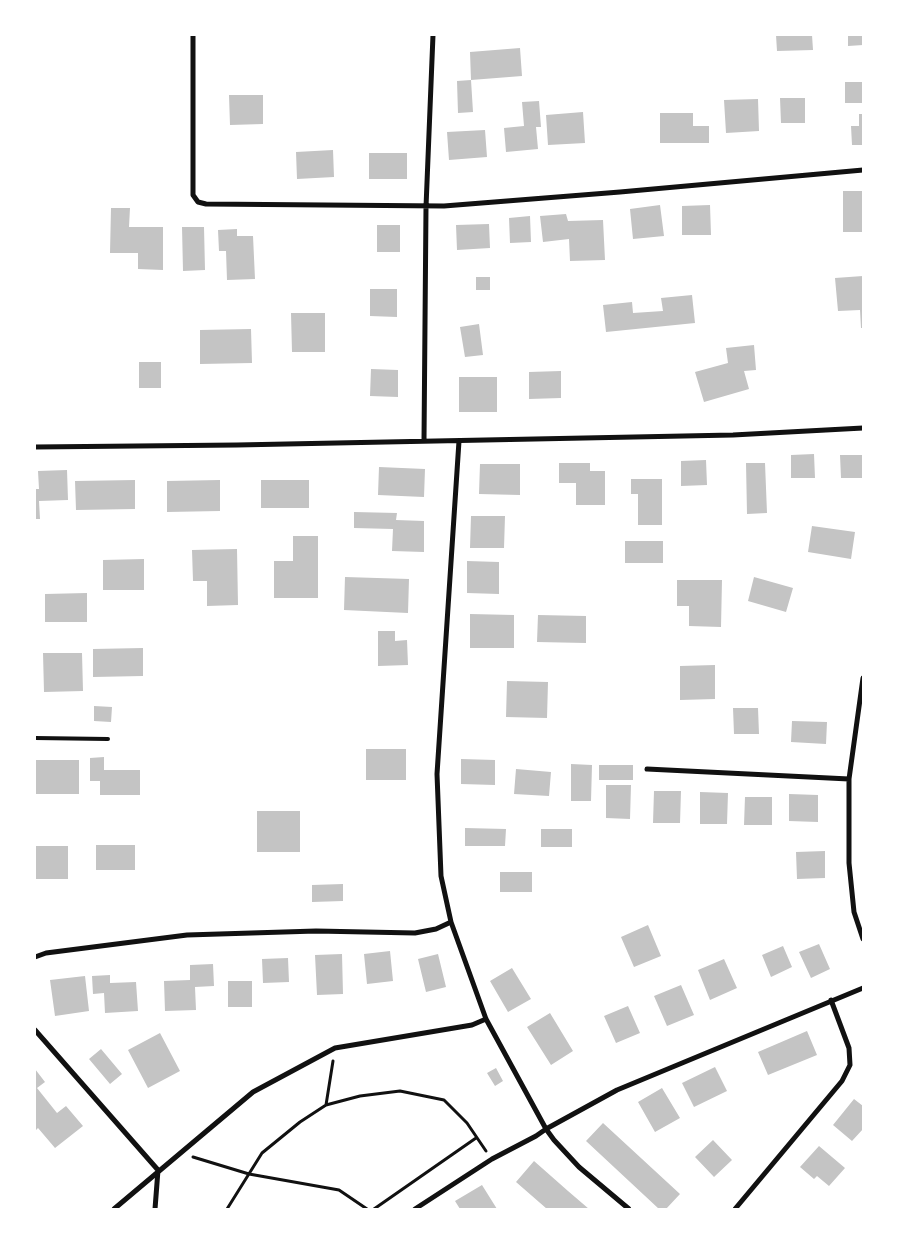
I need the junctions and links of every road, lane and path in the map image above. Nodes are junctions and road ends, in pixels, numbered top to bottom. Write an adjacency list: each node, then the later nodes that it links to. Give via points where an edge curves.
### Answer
1 (193, 35): 4 (street, via 193,195 198,202)
2 (433, 35): 4 (street)
3 (863, 170): 4 (street)
4 (426, 207): 6 (street)
5 (863, 428): 7 (street, via 734,435)
6 (424, 440): 7 (street); 8 (street)
7 (459, 440): 14 (street, via 437,774 441,876)
8 (35, 447)
9 (863, 678): 13 (street)
10 (35, 738): 11 (lane)
11 (108, 739)
12 (647, 769): 13 (street)
13 (848, 779): 15 (street, via 849,863 854,912)
14 (451, 922): 16 (street, via 414,933 316,931 187,935); 19 (street)
15 (863, 939)
16 (35, 957)
17 (863, 988): 18 (street)
18 (831, 1000): 23 (street, via 617,1090); 36 (street, via 849,1048 850,1065 842,1081)
19 (486, 1019): 21 (street, via 472,1025); 23 (street)
20 (35, 1030): 27 (street)
21 (335, 1048): 22 (path); 25 (street, via 253,1092)
22 (326, 1105): 24 (path, via 360,1096 400,1091 444,1100 467,1123); 28 (path, via 262,1153)
23 (546, 1129): 26 (street); 35 (street, via 579,1167)
24 (476, 1138): 26 (path); 33 (path)
25 (180, 1153): 27 (street); 28 (path)
26 (492, 1159): 34 (street)
27 (158, 1170): 29 (street); 30 (street)
28 (249, 1174): 31 (path); 32 (path, via 339,1190)
29 (114, 1209)
30 (155, 1209)
31 (227, 1209)
32 (367, 1209)
33 (374, 1209)
34 (415, 1209)
35 (629, 1209)
36 (734, 1209)

